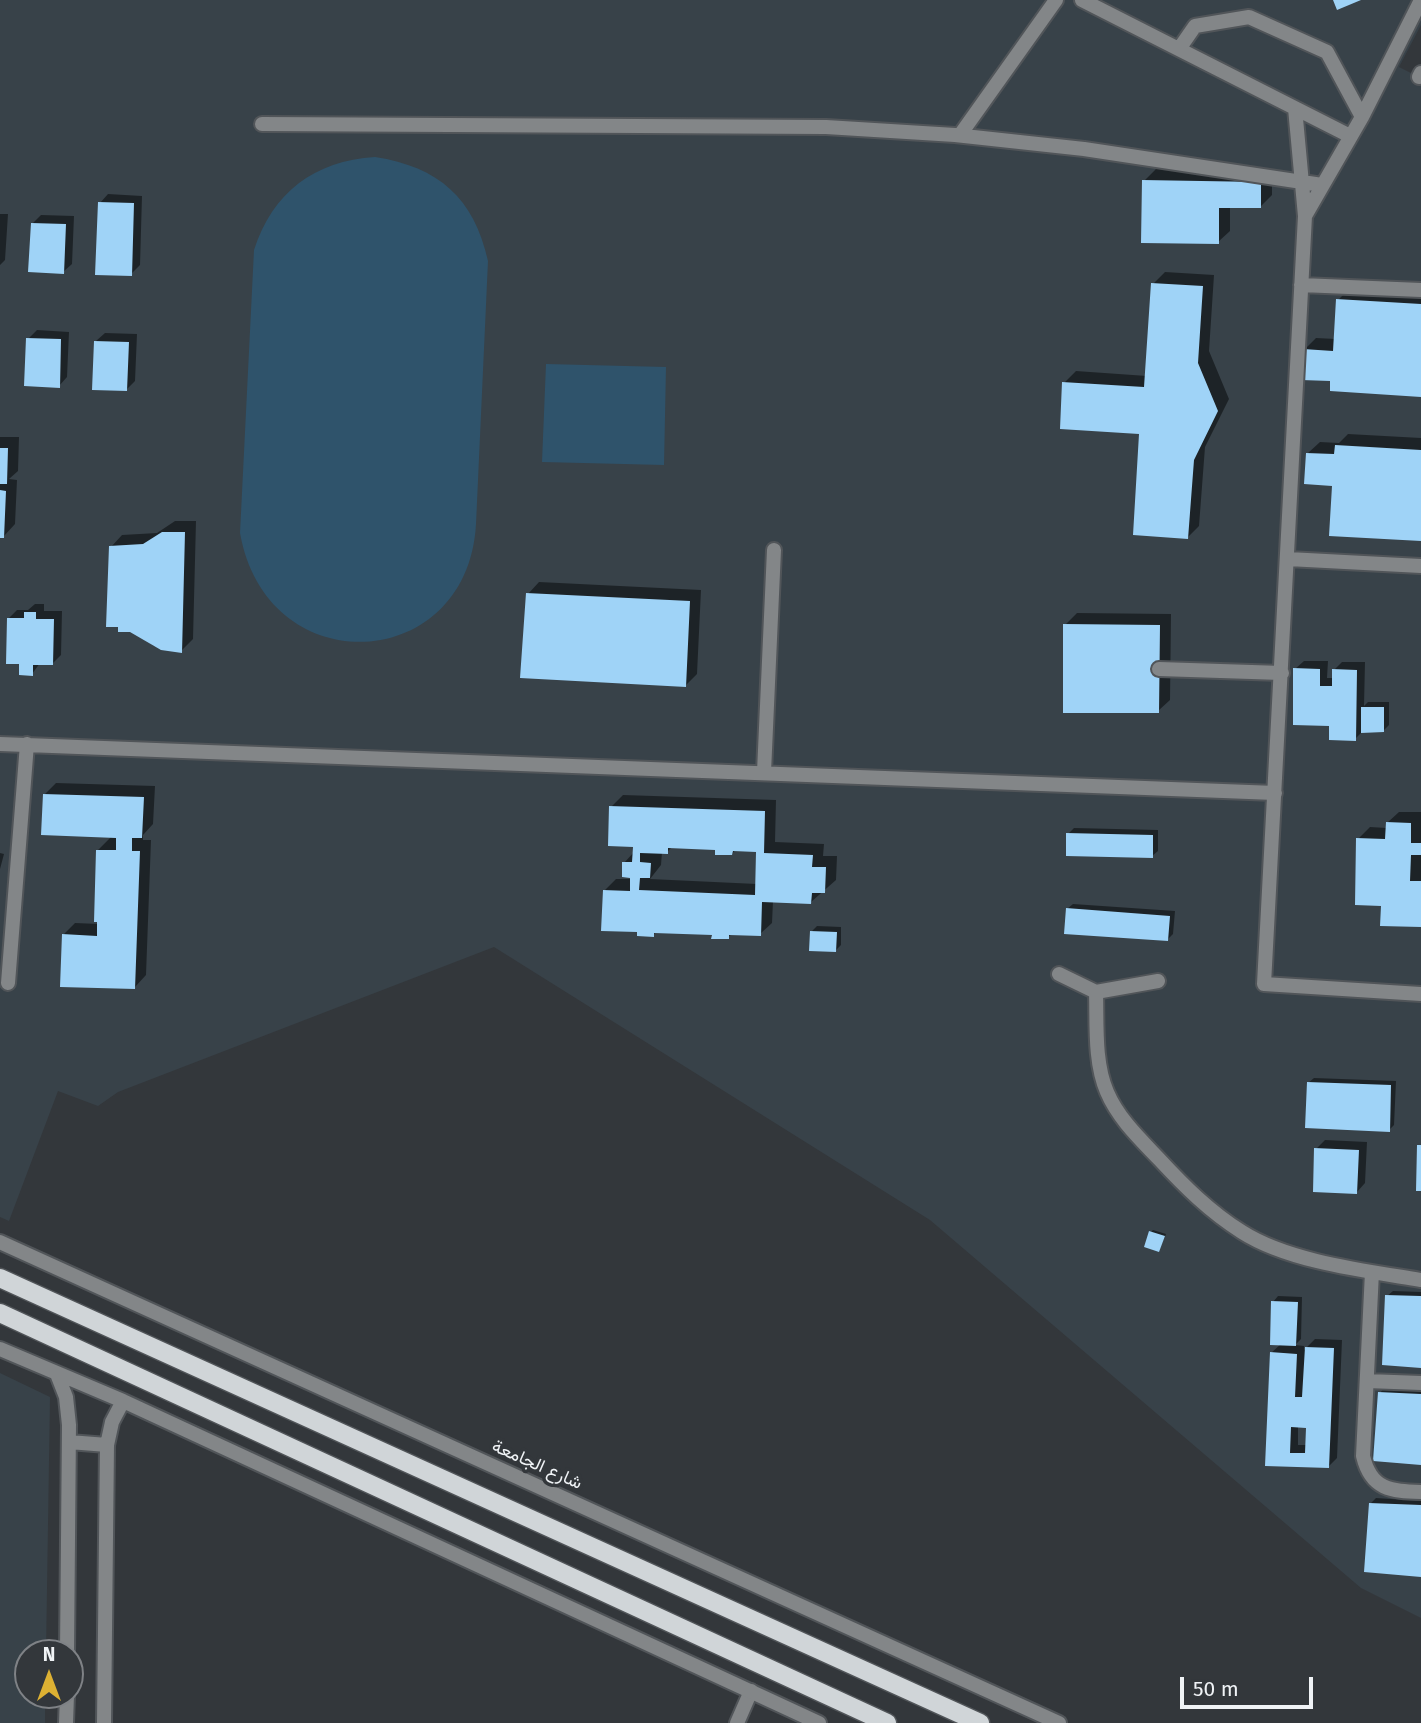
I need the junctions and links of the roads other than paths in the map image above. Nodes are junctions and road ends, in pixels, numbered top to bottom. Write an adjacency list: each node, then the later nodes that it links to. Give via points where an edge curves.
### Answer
1 (1056, 0): 8 (street)
2 (1082, 0): 4 (street)
3 (1421, 0): 6 (street)
4 (1179, 49): 5 (street); 6 (street, via 1195,26 1249,17 1327,52)
5 (1295, 108): 9 (street); 10 (street)
6 (1362, 117): 9 (street)
7 (262, 124): 8 (street, via 826,127)
8 (960, 135): 10 (street)
9 (1350, 136): 11 (street)
10 (1302, 181): 11 (street); 12 (street)
11 (1322, 185): 12 (street)
12 (1305, 216): 13 (street)
13 (1301, 285): 14 (street); 16 (street)
14 (1421, 290)
15 (774, 550): 22 (street)
16 (1288, 559): 17 (street); 19 (street)
17 (1421, 566)
18 (1159, 669): 19 (street)
19 (1282, 673): 23 (street)
20 (0, 744): 21 (street)
21 (27, 744): 22 (street); 26 (street)
22 (764, 772): 23 (street)
23 (1275, 793): 28 (street, via 1264,985)
24 (1059, 974): 27 (street)
25 (1158, 981): 27 (street)
26 (8, 983)
27 (1096, 992): 30 (street, via 1097,1042 1106,1091 1129,1127 1194,1196 1243,1233 1277,1248)
28 (1421, 994)
29 (0, 1242): 49 (street, شارع الجامعة)
30 (1372, 1272): 32 (street); 36 (street)
31 (0, 1278): 48 (main road)
32 (1421, 1280)
33 (0, 1313): 47 (main road)
34 (0, 1349): 35 (street)
35 (57, 1374): 38 (street); 39 (street, via 68,1411)
36 (1367, 1381): 37 (street); 41 (street, via 1363,1456 1367,1472 1392,1491)
37 (1421, 1383)
38 (123, 1401): 40 (street); 43 (street)
39 (69, 1442): 40 (street); 42 (street)
40 (107, 1445): 44 (street)
41 (1421, 1492)
42 (67, 1639)
43 (751, 1691): 45 (street); 46 (street)
44 (104, 1723)
45 (737, 1723)
46 (819, 1723)
47 (887, 1723)
48 (981, 1723)
49 (1059, 1723)

